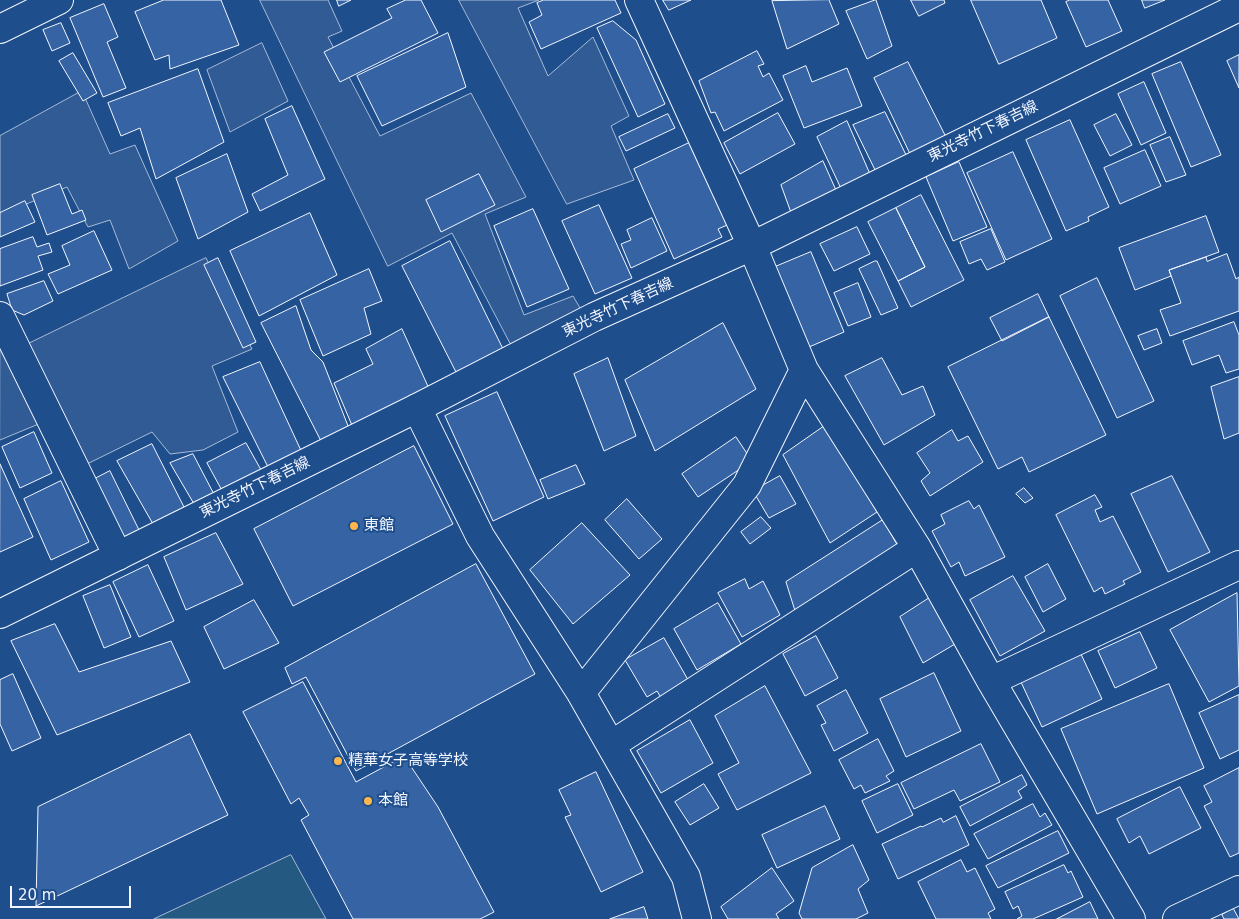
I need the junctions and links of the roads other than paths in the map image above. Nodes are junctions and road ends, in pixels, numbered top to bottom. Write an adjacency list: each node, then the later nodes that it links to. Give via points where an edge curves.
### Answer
1 (59, 0): 4 (street)
2 (639, 0): 5 (street)
3 (1239, 8): 5 (street, 東光寺竹下春吉線)
4 (0, 29)
5 (752, 246): 7 (street); 8 (street, 東光寺竹下春吉線, via 594,317)
6 (0, 316): 10 (street)
7 (804, 370): 9 (street); 14 (street, via 747,485)
8 (417, 408): 10 (street, 東光寺竹下春吉線); 14 (street, via 480,536)
9 (917, 548): 13 (street); 15 (street)
10 (118, 556): 12 (street, 東光寺竹下春吉線)
11 (1239, 565): 13 (street)
12 (0, 614)
13 (991, 681): 18 (street)
14 (581, 693): 15 (street)
15 (611, 745): 17 (street, via 686,877)
16 (1239, 890): 19 (street)
17 (697, 919)
18 (1131, 919)
19 (1177, 919)

